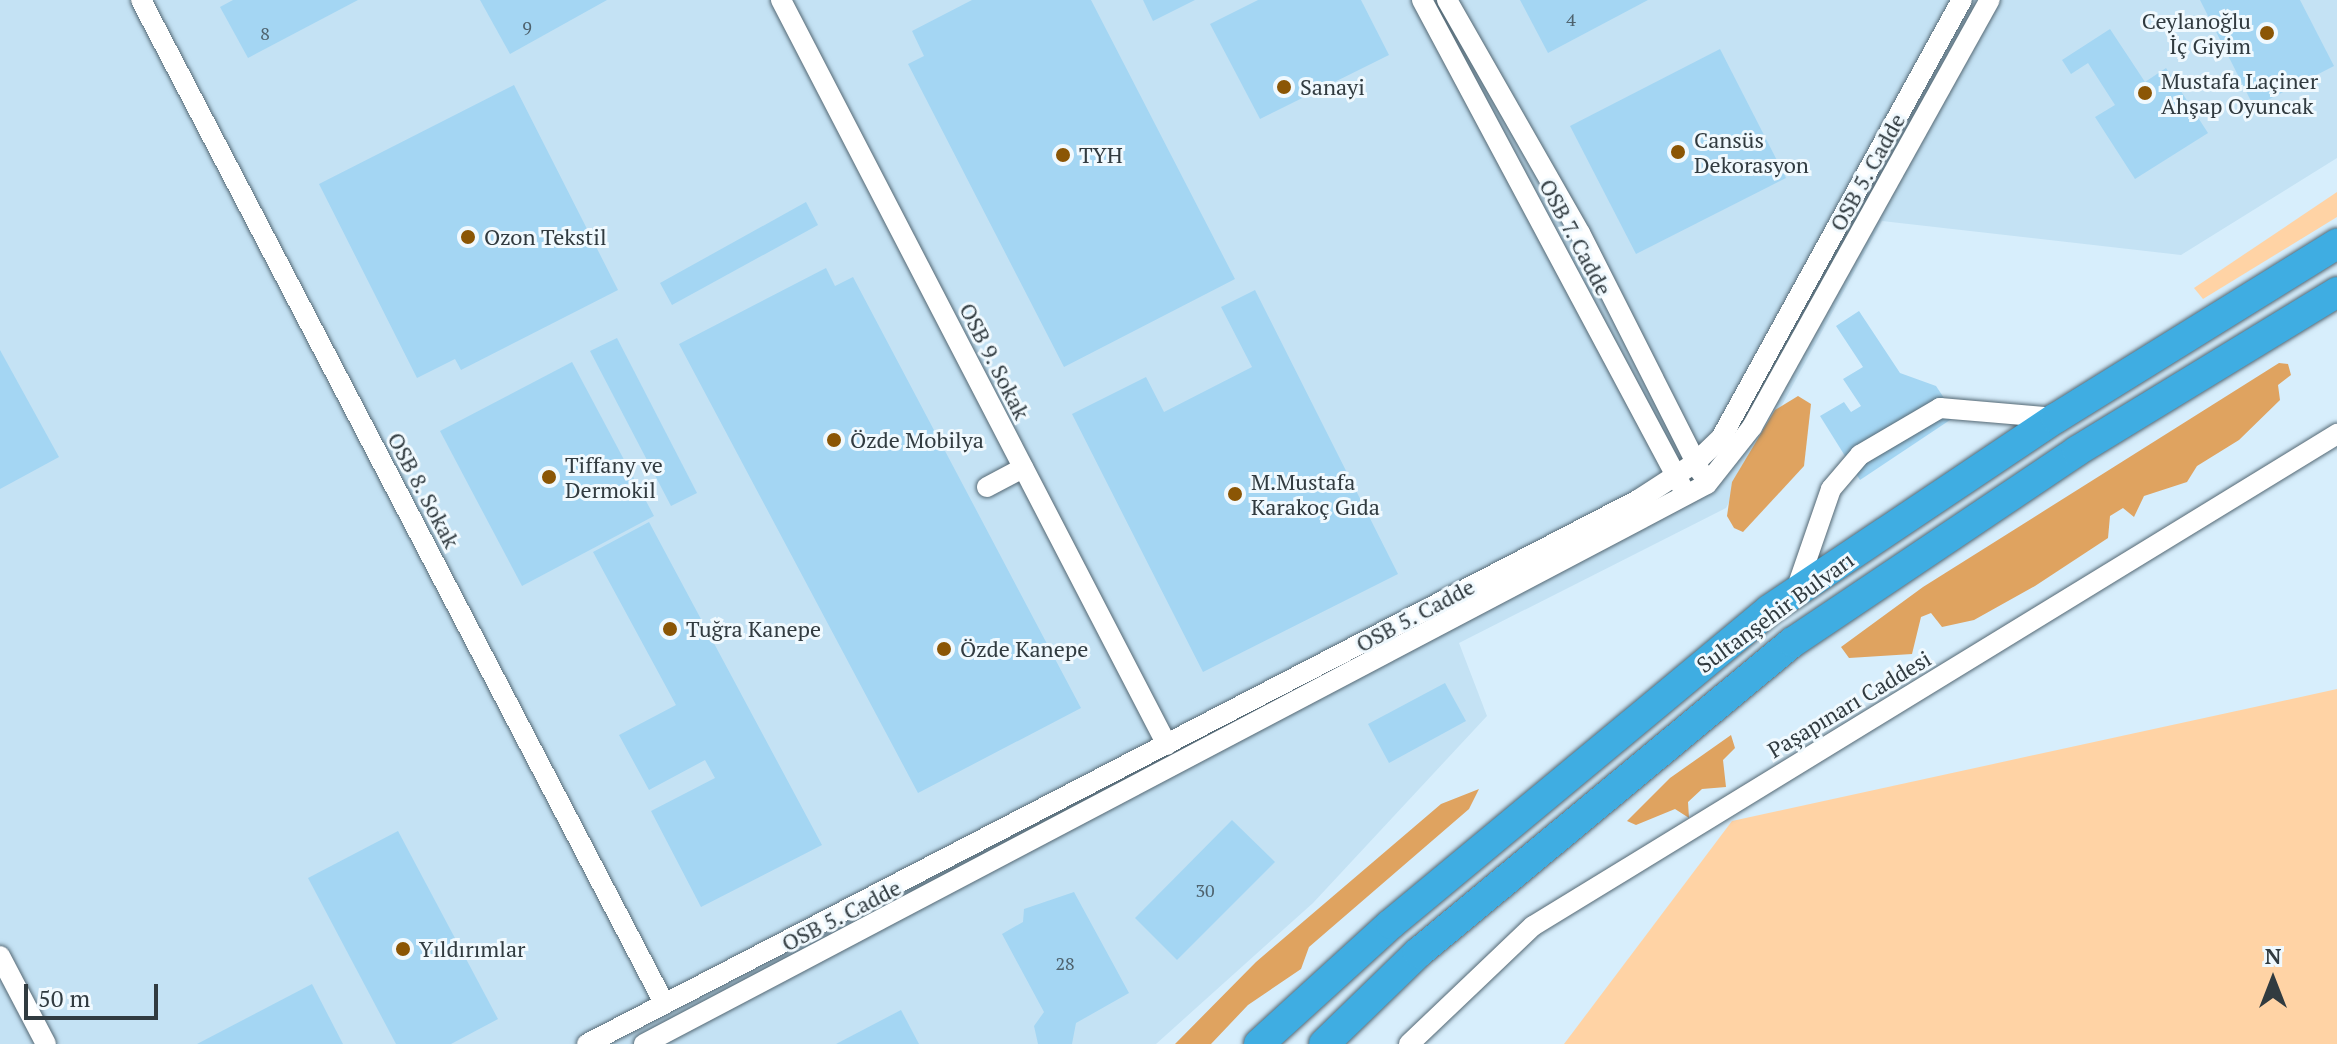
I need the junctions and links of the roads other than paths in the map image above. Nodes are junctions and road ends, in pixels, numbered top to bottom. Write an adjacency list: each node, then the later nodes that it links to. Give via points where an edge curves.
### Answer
1 (141, 0): 20 (street, OSB 8. Sokak)
2 (781, 0): 12 (street, OSB 9. Sokak)
3 (1422, 0): 13 (street, OSB 7. Cadde)
4 (1447, 0): 11 (street, OSB 7. Cadde, via 1580,233)
5 (1962, 0): 11 (street, via 1721,438)
6 (1990, 0): 14 (street, OSB 5. Cadde, via 1752,427)
7 (2337, 244): 9 (highway, Sultanşehir Bulvarı)
8 (2337, 292): 25 (highway, Sultanşehir Bulvarı, via 2077,451 1793,642 1418,953)
9 (2056, 418): 17 (highway, Sultanşehir Bulvarı); 17 (street, via 1940,408 1860,455 1831,489)
10 (2337, 434): 26 (street, Paşapınarı Caddesi, via 1533,926)
11 (1695, 463): 13 (street); 14 (street, OSB 7. Cadde)
12 (1023, 468): 15 (street); 18 (street, OSB 9. Sokak)
13 (1676, 476): 16 (street, OSB 7. Cadde); 18 (street)
14 (1707, 484): 16 (street, OSB 5. Cadde)
15 (987, 487)
16 (1688, 497): 23 (street, OSB 5. Cadde)
17 (1795, 593): 24 (highway, Sultanşehir Bulvarı, via 1579,765)
18 (1167, 745): 20 (street)
19 (0, 956): 21 (street)
20 (664, 1003): 22 (street)
21 (46, 1044)
22 (587, 1044)
23 (644, 1044)
24 (1259, 1044)
25 (1324, 1044)
26 (1409, 1044)

